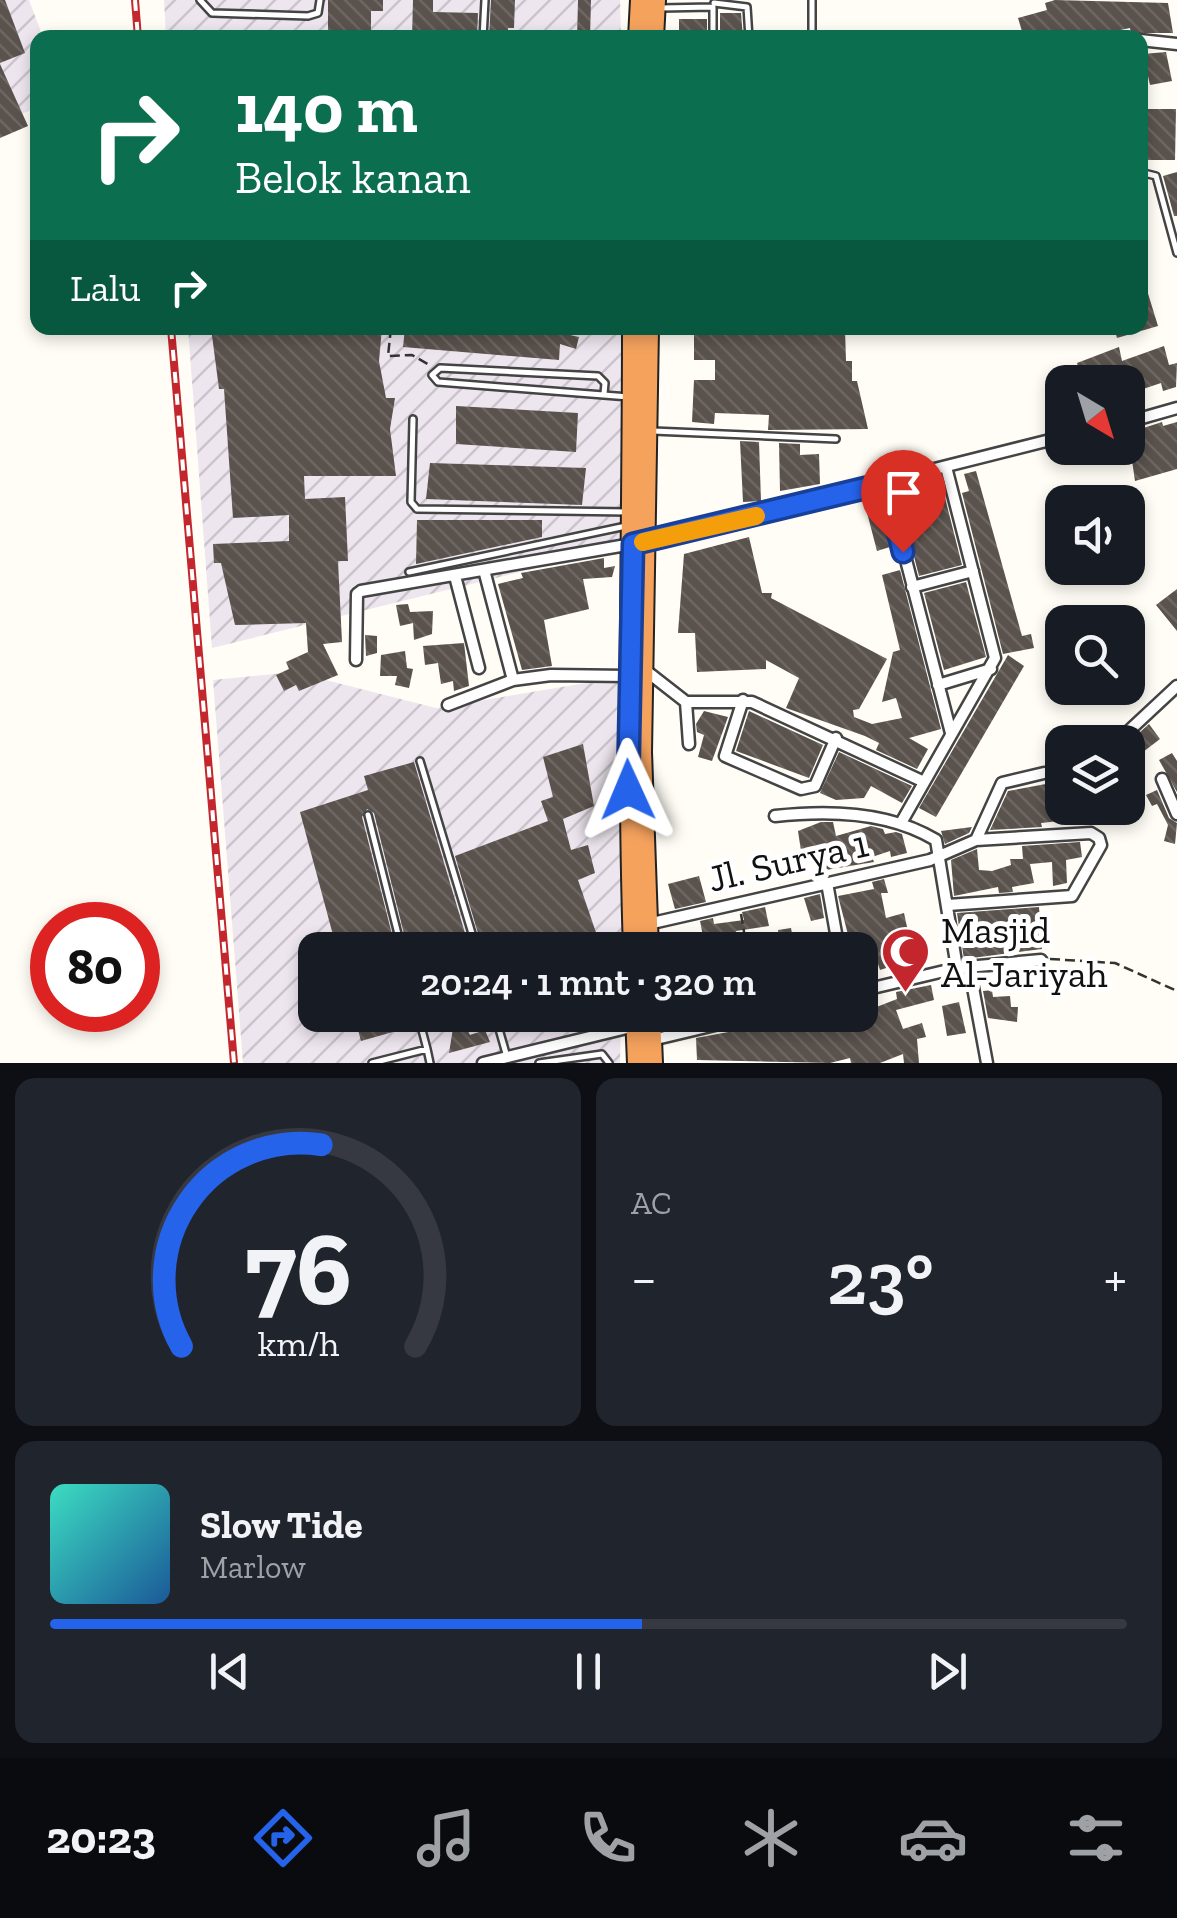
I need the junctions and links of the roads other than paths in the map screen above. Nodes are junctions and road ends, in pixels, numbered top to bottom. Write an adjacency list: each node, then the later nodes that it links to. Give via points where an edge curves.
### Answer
1 (200, 0): 2 (lane, via 212,13 308,16 318,13)
2 (320, 0)
3 (485, 0): 7 (lane)
4 (812, 0): 12 (lane)
5 (650, 3): 6 (lane); 8 (highway); 9 (highway)
6 (713, 3): 10 (lane); 11 (lane, via 748,7)
7 (483, 30)
8 (641, 30)
9 (653, 30)
10 (713, 30)
11 (749, 30)
12 (812, 30)
13 (1148, 41): 14 (street)
14 (1177, 44)
15 (1148, 174): 16 (lane, via 1156,176)
16 (1177, 254)
17 (632, 335): 20 (highway)
18 (649, 335): 24 (highway)
19 (604, 394): 19 (lane, via 438,382 432,374 598,376); 20 (lane)
20 (632, 397): 29 (highway)
21 (1177, 408): 22 (street)
22 (1145, 417)
23 (413, 419): 29 (lane, via 411,502 417,509)
24 (650, 430): 25 (lane); 29 (highway)
25 (836, 438)
26 (1045, 441): 27 (street)
27 (946, 467): 28 (street); 31 (street)
28 (886, 483): 29 (street); 34 (street)
29 (636, 531): 30 (street); 32 (lane); 38 (highway)
30 (484, 570): 33 (street); 39 (street)
31 (973, 571): 34 (street); 37 (street, via 994,650)
32 (410, 572)
33 (455, 576): 35 (street, via 359,592); 36 (street)
34 (912, 586): 40 (street)
35 (356, 660)
36 (480, 668)
37 (992, 669): 40 (street); 47 (street)
38 (636, 673): 39 (street); 43 (street); 62 (highway); 65 (highway)
39 (513, 680): 45 (street)
40 (938, 684): 47 (street)
41 (1174, 689): 44 (street); 46 (street)
42 (744, 700): 43 (street); 48 (street); 48 (street, via 726,756 802,790 815,786)
43 (686, 702): 49 (street)
44 (1177, 705)
45 (448, 706)
46 (1135, 725)
47 (951, 733): 53 (street)
48 (836, 738): 53 (street)
49 (688, 744)
50 (420, 762): 64 (lane)
51 (1044, 773): 58 (street, via 1002,784)
52 (1162, 779): 54 (street)
53 (922, 780): 57 (street)
54 (1177, 814)
55 (368, 815): 63 (lane)
56 (775, 816): 57 (street)
57 (903, 818): 59 (street, via 934,839)
58 (976, 840): 59 (street, Jl. Surya 1); 61 (street, via 1095,833 1100,846 1072,896)
59 (940, 856): 60 (street, Jl. Surya 1); 61 (street)
60 (827, 883): 62 (street, Jl. Surya 1); 67 (street)
61 (948, 906): 69 (street)
62 (648, 924): 66 (highway)
63 (397, 932)
64 (472, 932)
65 (633, 932)
66 (648, 932)
67 (836, 932)
68 (1040, 960): 69 (street)
69 (963, 967): 70 (street); 87 (street)
70 (878, 987)
71 (422, 1032): 78 (lane)
72 (501, 1032): 79 (lane)
73 (596, 1032): 79 (street)
74 (640, 1032): 85 (highway)
75 (648, 1032): 77 (highway)
76 (686, 1032): 77 (street)
77 (652, 1040): 86 (highway)
78 (427, 1049): 80 (lane); 81 (lane)
79 (508, 1057): 82 (street)
80 (372, 1063)
81 (430, 1063)
82 (483, 1063)
83 (539, 1063): 84 (lane, via 602,1054)
84 (609, 1063)
85 (637, 1063)
86 (653, 1063)
87 (987, 1063)

